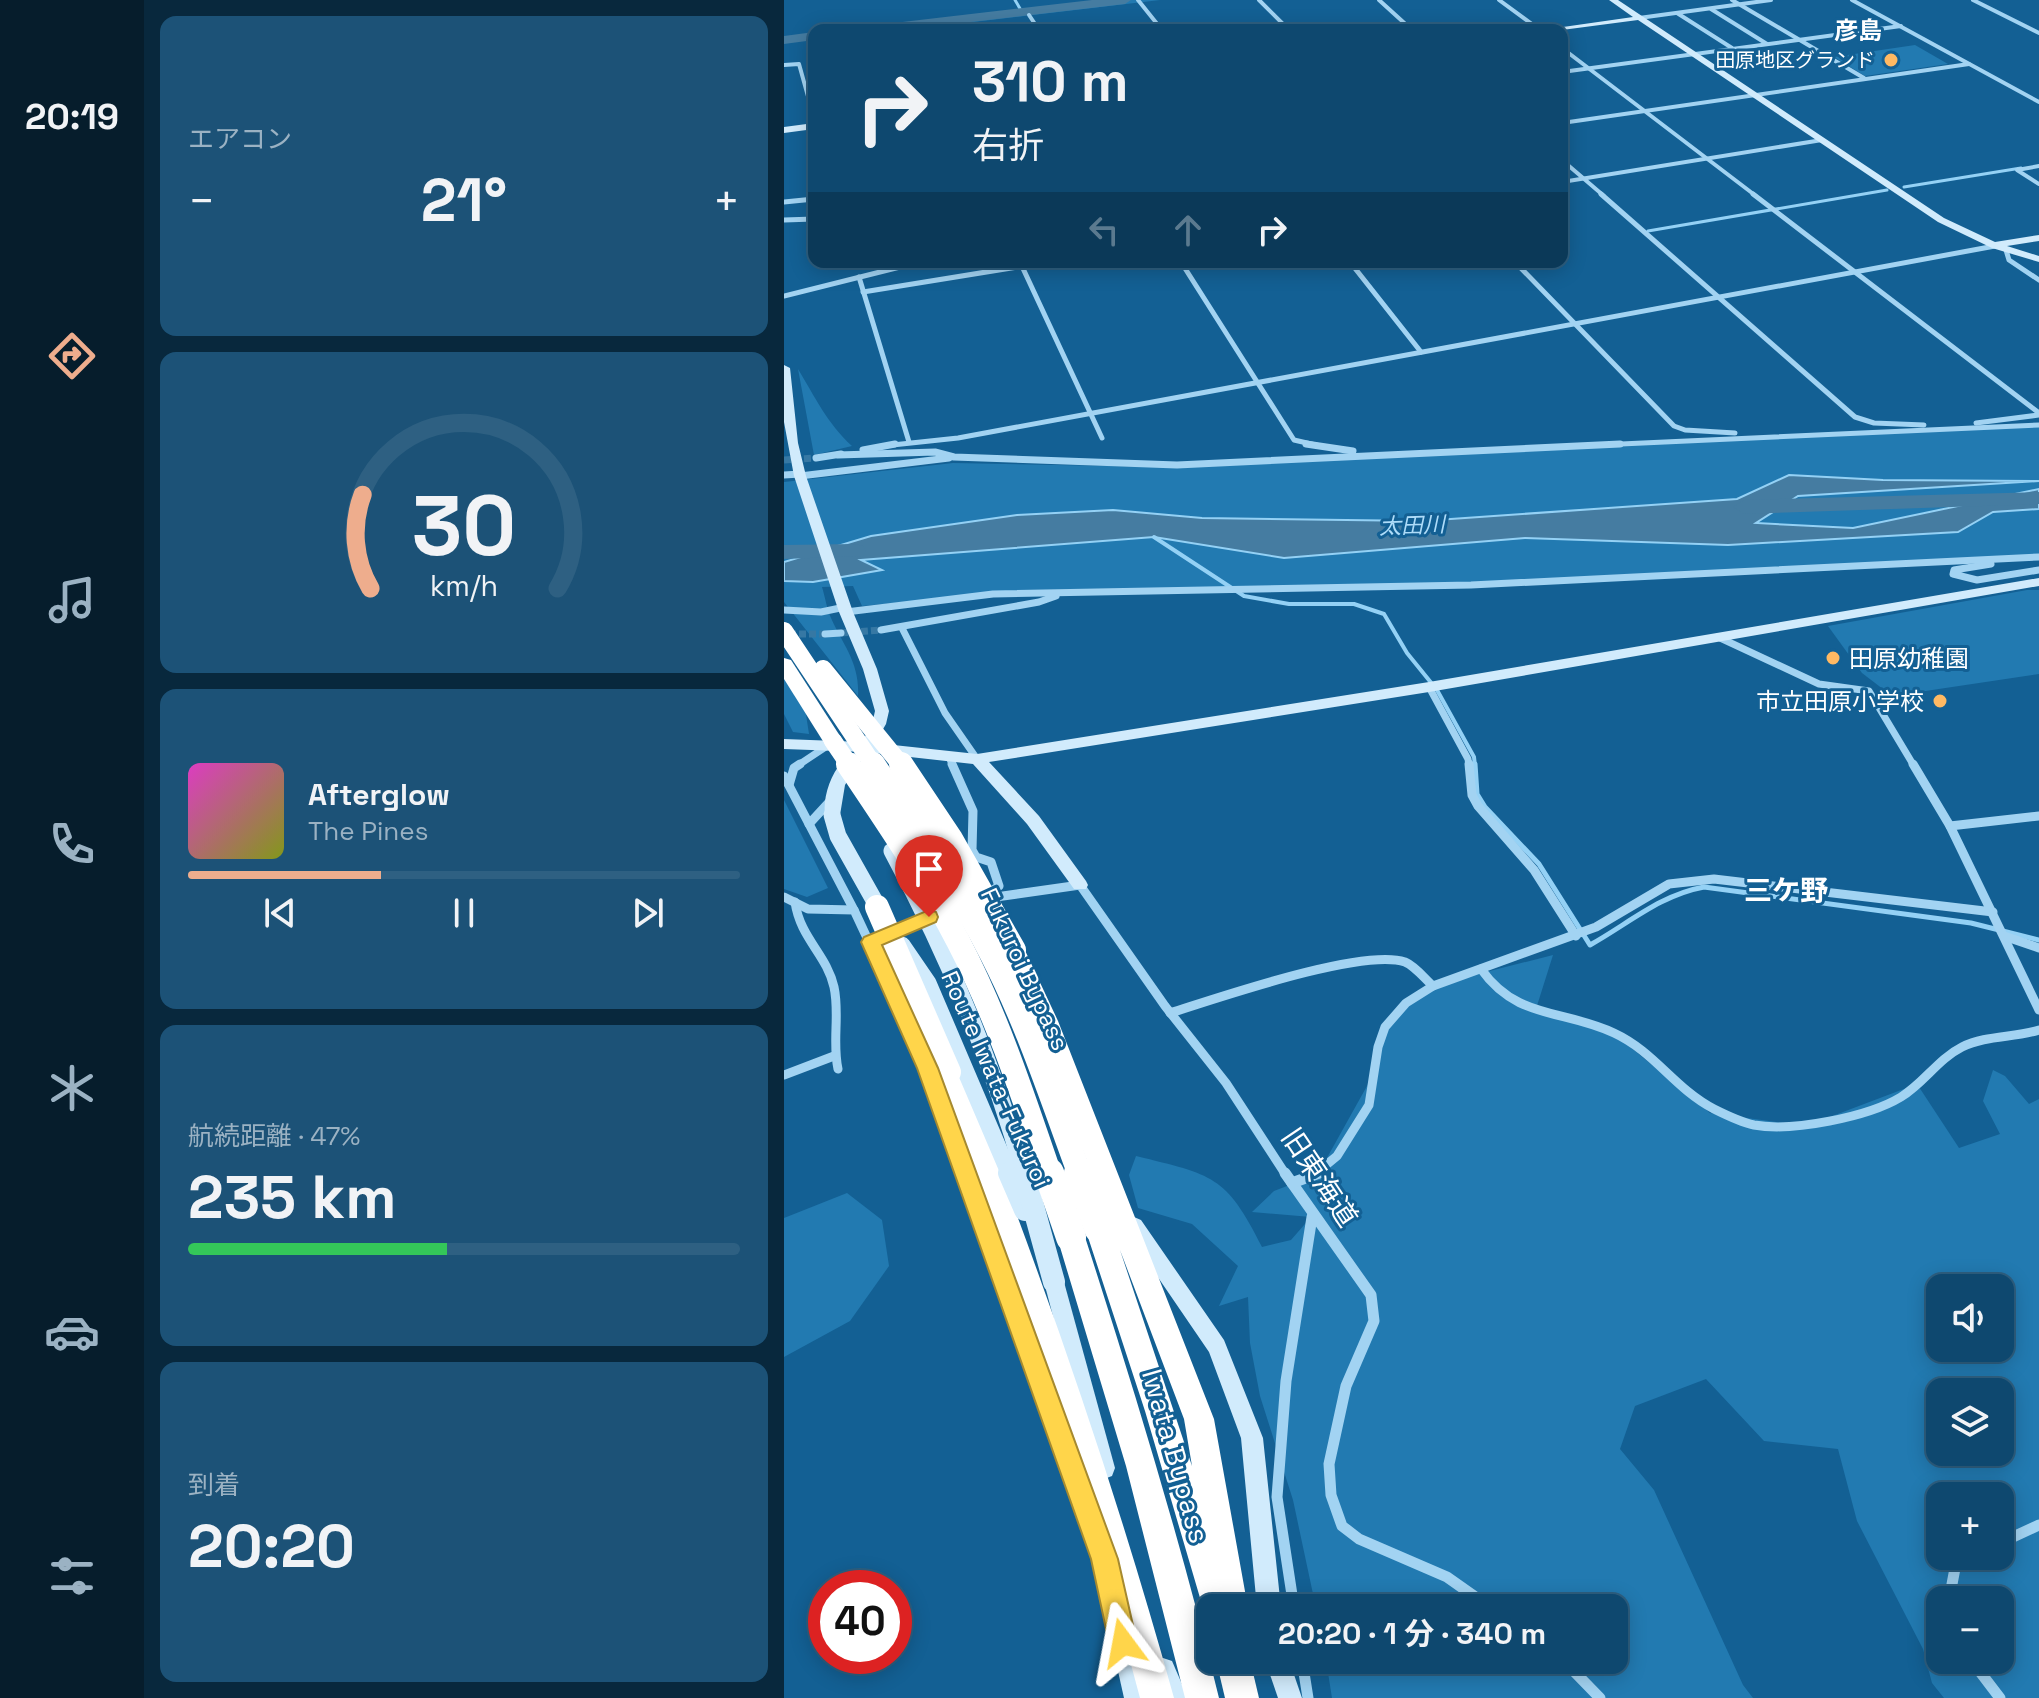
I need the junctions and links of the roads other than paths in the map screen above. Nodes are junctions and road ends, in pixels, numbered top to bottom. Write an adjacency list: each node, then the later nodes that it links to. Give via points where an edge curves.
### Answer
1 (1138, 0): 16 (street)
2 (1259, 0): 17 (street)
3 (1379, 0): 18 (street)
4 (1499, 0): 19 (street)
5 (1613, 0): 14 (street)
6 (1732, 0): 10 (street)
7 (1771, 0): 10 (street)
8 (1852, 0): 20 (street)
9 (1973, 0): 22 (street)
10 (1741, 4): 11 (street); 23 (street)
11 (1710, 8): 12 (street); 24 (street)
12 (1677, 13): 14 (street); 25 (street)
13 (1029, 15): 15 (street)
14 (1639, 18): 21 (street); 27 (street)
15 (1035, 24)
16 (1157, 24)
17 (1283, 24)
18 (1405, 24)
19 (1532, 24)
20 (1901, 26): 23 (street); 28 (street)
21 (1568, 27)
22 (2039, 33)
23 (1801, 40): 24 (street); 32 (street)
24 (1768, 44): 25 (street)
25 (1733, 49): 27 (street)
26 (1568, 53): 30 (street)
27 (1694, 54): 30 (street); 34 (street)
28 (1969, 64): 32 (street); 35 (street)
29 (784, 65): 33 (street, via 799,64)
30 (1589, 69): 31 (street); 36 (street)
31 (1568, 71)
32 (1864, 79): 34 (street)
33 (808, 96)
34 (1756, 96): 36 (street); 40 (street)
35 (2039, 102)
36 (1644, 111): 37 (street); 41 (street)
37 (1568, 122)
38 (808, 127): 39 (street)
39 (784, 130)
40 (1822, 140): 41 (street); 52 (street, via 1941,220)
41 (1706, 158): 44 (street); 60 (street)
42 (1568, 165): 44 (street)
43 (2039, 166): 46 (street, via 2017,170)
44 (1583, 178): 45 (street); 65 (street)
45 (1568, 181)
46 (2039, 184)
47 (808, 200): 48 (street)
48 (784, 202)
49 (808, 219): 50 (street)
50 (784, 220)
51 (2039, 238): 52 (street)
52 (2001, 248): 53 (street); 60 (street); 62 (street, via 2009,260)
53 (2039, 259)
54 (892, 268): 61 (street)
55 (998, 268): 63 (street)
56 (1023, 268): 70 (street)
57 (1185, 268): 69 (street)
58 (1355, 268): 67 (street)
59 (1521, 268): 66 (street)
60 (1855, 273): 65 (street); 71 (street)
61 (859, 277): 63 (street); 64 (street)
62 (2039, 280)
63 (863, 292): 76 (street)
64 (784, 296)
65 (1716, 298): 66 (street); 73 (street, via 1855,417)
66 (1575, 323): 67 (street); 74 (street, via 1674,426)
67 (1421, 352): 69 (street)
68 (784, 368): 82 (street)
69 (1259, 383): 70 (street); 77 (street, via 1297,442)
70 (1090, 412): 75 (street); 76 (street, via 958,438)
71 (2039, 414): 73 (street)
72 (2039, 425): 73 (street)
73 (1953, 429): 74 (street)
74 (1772, 436): 77 (street)
75 (1102, 438)
76 (909, 442): 78 (street)
77 (1364, 454): 79 (street, via 1142,466)
78 (838, 455): 79 (street, via 935,452); 80 (street)
79 (954, 457): 82 (street)
80 (816, 458)
81 (784, 475): 82 (street)
82 (800, 477): 88 (street)
83 (2002, 559): 84 (street); 85 (street, via 1953,574 1977,580); 87 (street, via 1471,585)
84 (2039, 560)
85 (2039, 570)
86 (2039, 582): 95 (street)
87 (1065, 593): 88 (street); 90 (street)
88 (845, 607): 89 (street); 100 (street, via 882,711)
89 (784, 610)
90 (902, 628): 92 (street); 102 (street, via 945,713)
91 (784, 629): 123 (highway, bridge, via 846,694 926,798 981,886); 132 (highway, Fukuroi Bypass, bridge, via 960,895 987,945 1036,1055)
92 (881, 630)
93 (841, 633): 94 (street)
94 (825, 634)
95 (1717, 636): 97 (street); 108 (street, via 1819,684 1869,691)
96 (784, 664): 99 (highway, Fukuroi Bypass)
97 (1429, 687): 102 (street); 115 (street, via 1468,759 1478,806 1534,870)
98 (784, 744): 99 (street)
99 (830, 744): 100 (street); 104 (street, via 794,768); 132 (highway, Fukuroi Bypass, bridge, via 939,904); 133 (street, bridge, via 838,769 927,916 1013,1137)
100 (865, 747): 101 (street); 105 (street, via 840,775)
101 (949, 757): 102 (street); 111 (street, via 973,811 972,850 991,862 999,886)
102 (977, 759): 109 (street, 旧東海道, via 1033,820)
103 (784, 776): 104 (street)
104 (789, 785): 107 (street)
105 (832, 807): 107 (street); 113 (street, Route Iwata-Fukuroi, bridge)
106 (2039, 816): 108 (street)
107 (809, 824): 113 (street)
108 (1950, 826): 114 (street)
109 (1080, 885): 111 (street); 122 (street, 旧東海道)
110 (784, 897): 112 (street)
111 (979, 900): 117 (street)
112 (795, 902): 113 (street, via 808,909); 125 (street, via 800,931 830,975 836,1005)
113 (865, 908): 117 (street); 127 (highway, bridge); 133 (street, Route Iwata-Fukuroi, bridge, via 928,983)
114 (1993, 912): 115 (street, via 1689,880 1669,884); 116 (street)
115 (1576, 936): 119 (street)
116 (2004, 936): 118 (street); 121 (street)
117 (871, 942): 127 (street)
118 (2039, 948)
119 (1481, 969): 120 (street); 124 (street, via 1500,995 1535,1012 1620,1035 1651,1055 1681,1089 1756,1126 1806,1126 1877,1107 1900,1098 1965,1046)
120 (1433, 986): 122 (street, via 1408,963 1382,958 1282,979); 129 (street, via 1387,1023 1369,1105 1354,1133 1318,1174)
121 (2039, 1010)
122 (1170, 1013): 129 (street, 旧東海道, via 1226,1083)
123 (1046, 1021): 127 (street); 130 (highway)
124 (2039, 1030)
125 (834, 1056): 126 (street); 128 (street)
126 (838, 1069)
127 (938, 1070): 147 (street, via 1105,1559); 148 (highway, via 1000,1201 1081,1436)
128 (784, 1075)
129 (1292, 1183): 131 (street, 旧東海道)
130 (1110, 1188): 137 (highway, via 1199,1419); 138 (street, via 1217,1347 1252,1438)
131 (1312, 1216): 139 (street, via 1286,1381 1277,1497); 140 (street, 旧東海道, via 1371,1295 1374,1321 1346,1386 1335,1431 1329,1464 1335,1512 1342,1526 1359,1539 1447,1577)
132 (1085, 1233): 136 (highway, Iwata Bypass, via 1160,1411); 150 (highway, Iwata Bypass)
133 (1054, 1282): 149 (street, Route Iwata-Fukuroi, via 1129,1559)
134 (2039, 1525): 135 (street)
135 (2014, 1537)
136 (1215, 1594)
137 (1230, 1594)
138 (1268, 1594)
139 (1292, 1594)
140 (1471, 1594)
141 (1237, 1674): 151 (highway)
142 (1242, 1674): 151 (highway)
143 (1282, 1674): 152 (street)
144 (1304, 1674): 153 (street)
145 (1577, 1674): 154 (street)
146 (1982, 1674): 155 (street)
147 (1136, 1698)
148 (1157, 1698)
149 (1176, 1698)
150 (1202, 1698)
151 (1245, 1698)
152 (1290, 1698)
153 (1308, 1698)
154 (1600, 1698)
155 (2000, 1698)

